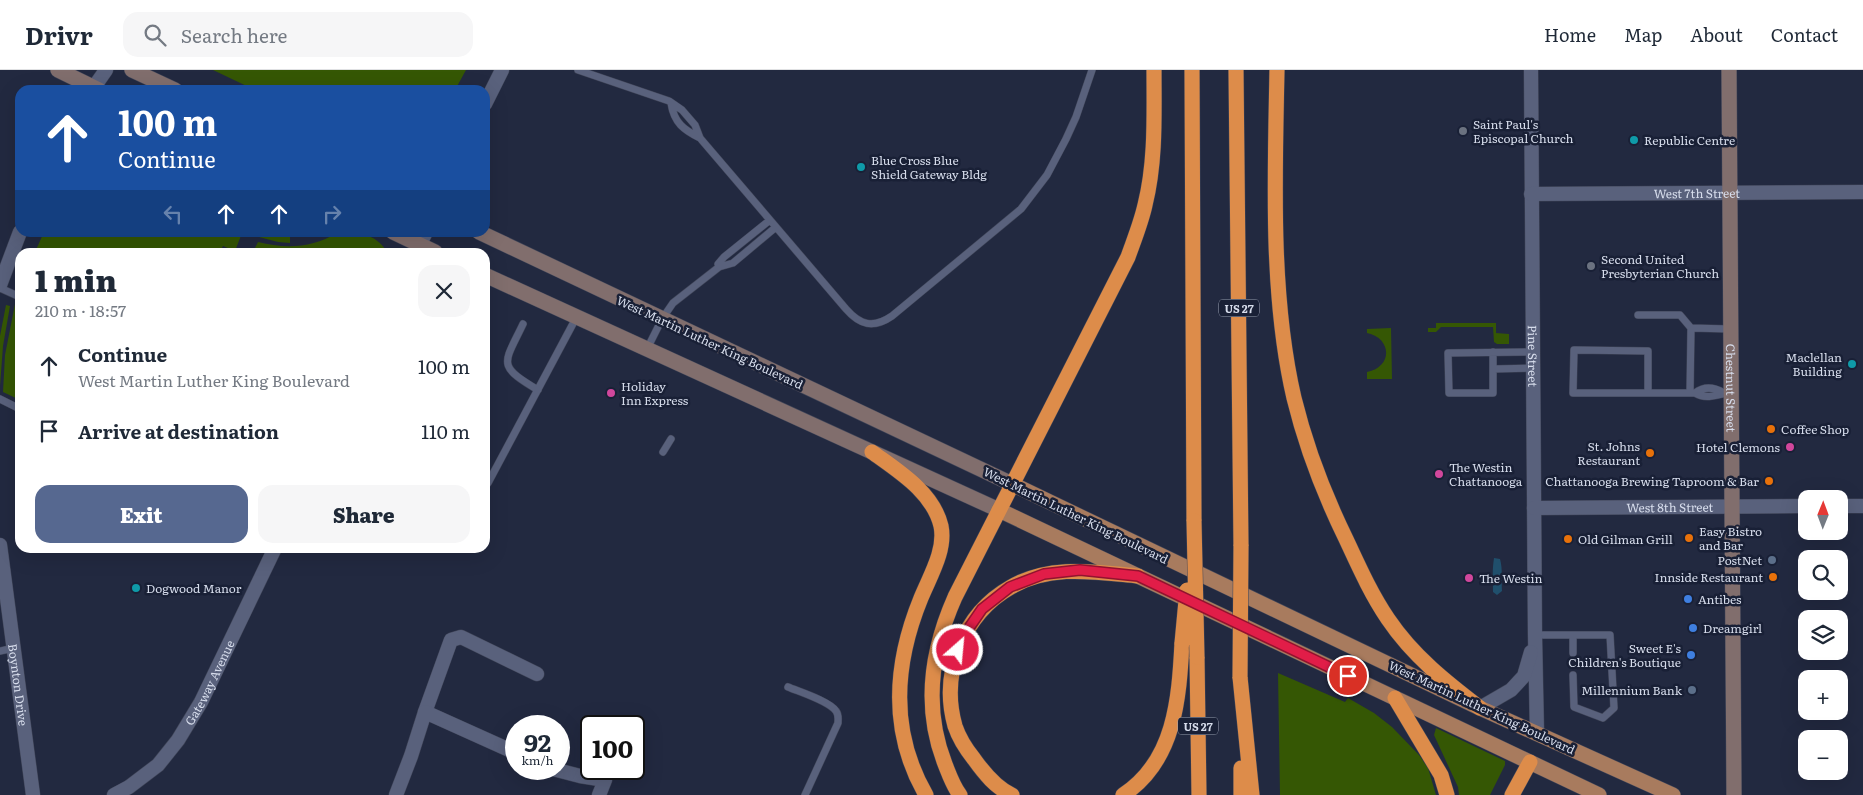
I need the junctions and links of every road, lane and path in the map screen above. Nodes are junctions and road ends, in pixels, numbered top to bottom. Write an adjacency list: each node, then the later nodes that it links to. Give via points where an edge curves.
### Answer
1 (58, 70): 13 (main road)
2 (106, 70): 14 (street)
3 (132, 70): 15 (main road)
4 (502, 70): 16 (street)
5 (578, 70): 17 (lane)
6 (1092, 70): 23 (lane, via 1066,139 1047,175 1021,209 885,321 866,324 856,320)
7 (1154, 70): 53 (highway, via 1154,143 1138,230 1128,257)
8 (1192, 70): 60 (highway, US 27)
9 (1236, 70): 70 (highway, US 27, bridge)
10 (1276, 70): 73 (highway, via 1280,300 1294,397 1314,467 1368,586 1388,619 1422,660)
11 (1531, 70): 21 (street, Pine Street)
12 (1729, 70): 19 (main road, Chestnut Street)
13 (87, 85)
14 (97, 85)
15 (164, 85)
16 (490, 94)
17 (671, 103): 18 (lane, via 695,125); 18 (lane, via 674,116 684,129)
18 (700, 138): 22 (lane)
19 (1730, 192): 20 (street, West 7th Street); 21 (street, West 7th Street); 37 (main road, Chestnut Street)
20 (1863, 192)
21 (1531, 194): 40 (street, Pine Street)
22 (770, 220): 23 (lane); 28 (lane, via 724,257)
23 (776, 227): 28 (lane, via 733,263)
24 (18, 237): 30 (street)
25 (406, 237): 27 (main road)
26 (490, 237): 34 (main road, West Martin Luther King Boulevard)
27 (421, 243)
28 (719, 267): 34 (lane, via 673,303)
29 (490, 278): 33 (main road)
30 (0, 286): 31 (lane)
31 (15, 294)
32 (1638, 314): 36 (lane, via 1680,315)
33 (576, 318): 38 (main road); 43 (lane)
34 (662, 319): 38 (lane); 53 (main road, West Martin Luther King Boulevard)
35 (523, 324): 43 (lane, via 506,358 514,376)
36 (1691, 328): 37 (lane); 45 (lane)
37 (1731, 329): 46 (main road, Chestnut Street)
38 (647, 349): 51 (main road)
39 (1493, 352): 40 (lane); 42 (lane); 42 (lane, via 1448,353 1448,393 1493,393)
40 (1533, 352): 41 (street, Pine Street)
41 (1533, 368): 42 (lane); 58 (street, Pine Street)
42 (1493, 369)
43 (538, 390): 52 (lane)
44 (1648, 393): 44 (lane, via 1648,351 1574,350 1573,393); 45 (lane)
45 (1693, 393): 46 (lane, via 1701,388 1717,388)
46 (1728, 393): 57 (main road, Chestnut Street)
47 (0, 399): 48 (lane)
48 (15, 406)
49 (671, 439): 50 (lane)
50 (663, 452)
51 (872, 452): 59 (main road); 84 (highway, via 920,490 936,512 942,533 940,551 905,647 900,684 899,711 905,747)
52 (490, 479)
53 (1012, 484): 59 (highway); 73 (main road, West Martin Luther King Boulevard)
54 (1798, 506): 57 (street, West 8th Street)
55 (1848, 506): 56 (street)
56 (1863, 506)
57 (1732, 507): 58 (street, West 8th Street); 95 (main road, Chestnut Street)
58 (1534, 508): 65 (street, Pine Street)
59 (998, 510): 63 (main road); 85 (highway, via 944,621 933,665 931,689 939,750)
60 (1194, 521): 87 (highway, bridge, via 1175,720 1166,746 1153,767); 88 (highway, US 27, bridge)
61 (0, 545): 66 (street, Boynton Drive)
62 (273, 553): 80 (street, Gateway Avenue, via 201,702 178,740 158,765 129,788)
63 (1138, 576): 72 (main road); 86 (highway, via 1080,570 1044,574 1010,587 982,609 962,638 954,661 952,684 956,726 978,766)
64 (1573, 635): 65 (lane); 67 (lane); 69 (lane, via 1610,634 1614,708 1603,718 1574,707)
65 (1535, 638): 73 (street, Pine Street, via 1524,676 1511,690); 75 (street, Pine Street)
66 (7, 650): 79 (street, Boynton Drive)
67 (1573, 652)
68 (537, 674): 74 (street, via 461,637 451,640)
69 (1573, 675)
70 (1240, 677): 89 (highway, US 27); 90 (highway)
71 (788, 687): 83 (lane, via 835,709 839,716)
72 (1395, 698): 77 (main road); 91 (highway, via 1441,775)
73 (1480, 708): 75 (main road, West Martin Luther King Boulevard)
74 (426, 712): 76 (street); 81 (street)
75 (1537, 733): 94 (main road, West Martin Luther King Boulevard)
76 (505, 748)
77 (1530, 762): 92 (highway); 93 (main road)
78 (570, 774): 82 (street, via 605,780)
79 (33, 795)
80 (114, 795)
81 (396, 795)
82 (598, 795)
83 (805, 795)
84 (926, 795)
85 (960, 795)
86 (1012, 795)
87 (1123, 795)
88 (1199, 795)
89 (1240, 795)
90 (1252, 795)
91 (1447, 795)
92 (1512, 795)
93 (1599, 795)
94 (1673, 795)
95 (1734, 795)

